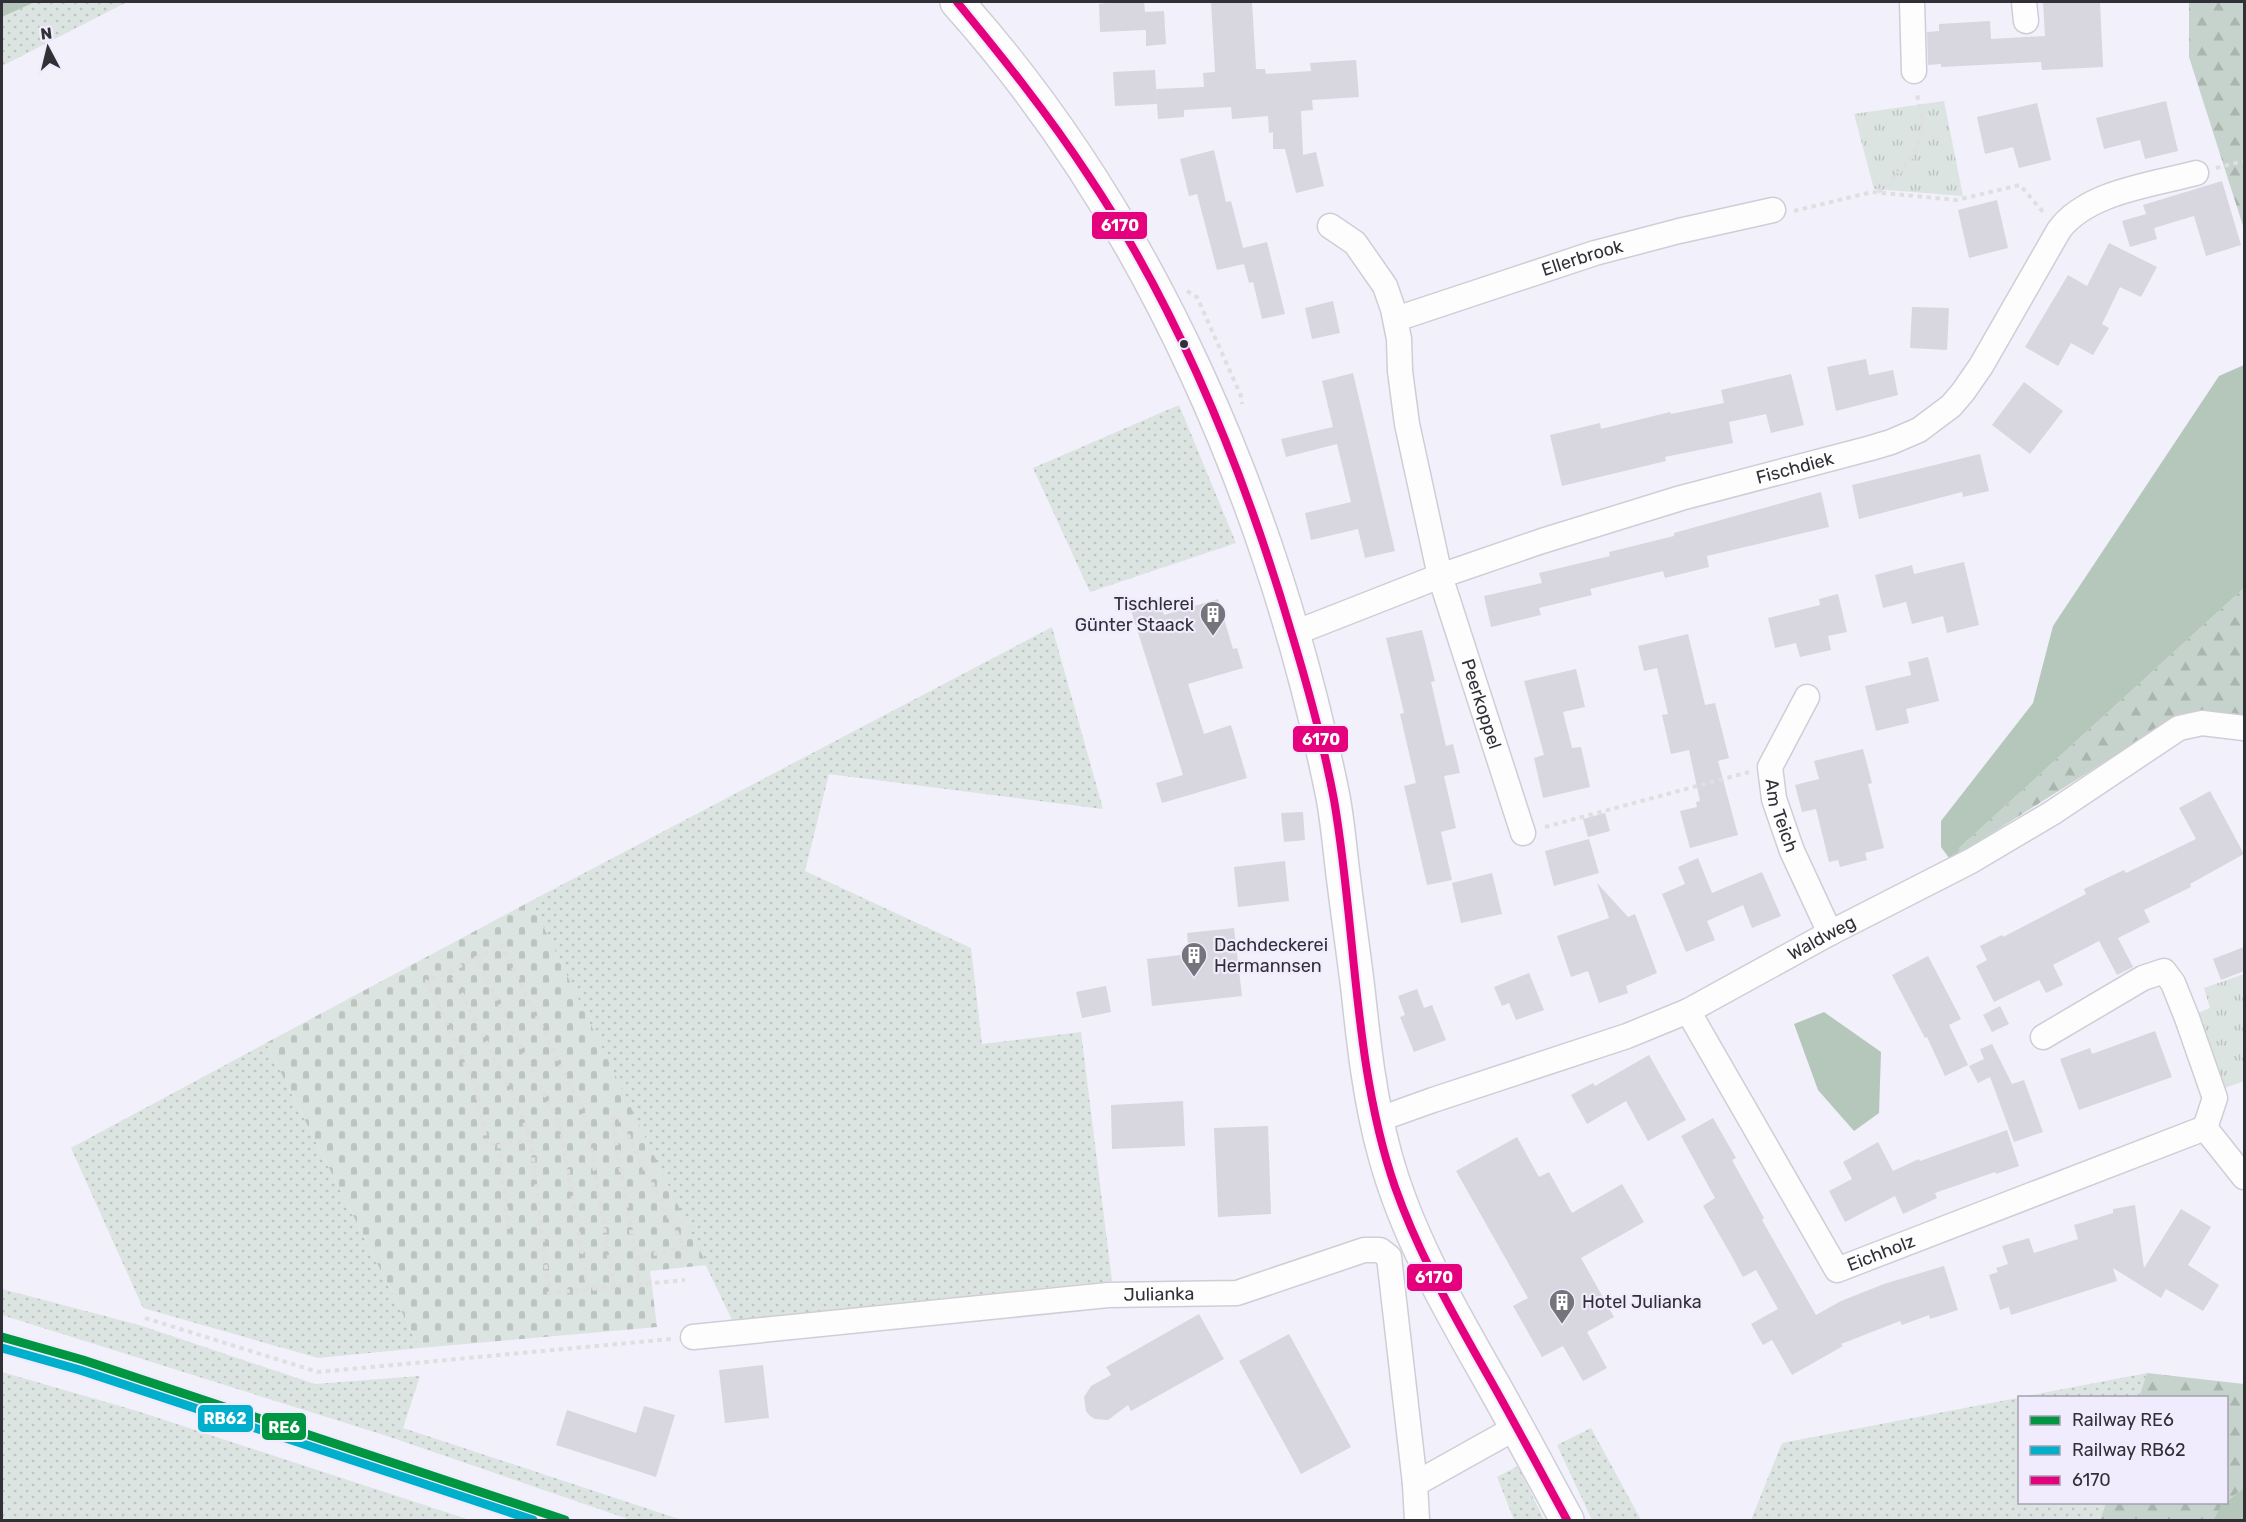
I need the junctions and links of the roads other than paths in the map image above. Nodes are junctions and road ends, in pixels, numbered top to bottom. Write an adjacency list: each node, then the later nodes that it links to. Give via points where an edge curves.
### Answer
1 (957, 2): 9 (street, via 996,45 1082,165 1185,347 1263,536)
2 (1912, 2): 3 (street)
3 (1914, 71)
4 (2196, 173): 8 (street, Fischdiek, via 2099,199 2072,214 1963,392 1919,430 1871,448 1611,519)
5 (1773, 210): 7 (street, Ellerbrook, via 1595,253)
6 (1330, 226): 7 (street, via 1355,243 1378,275)
7 (1396, 319): 8 (street, via 1407,424)
8 (1440, 576): 9 (street, Fischdiek); 12 (street, Peerkoppel)
9 (1292, 634): 16 (street, via 1333,796 1364,1052)
10 (1807, 697): 13 (street, Am Teich, via 1770,767 1774,799 1792,851)
11 (2244, 728): 13 (street, Waldweg, via 2202,723 2180,728 1971,861)
12 (1523, 833)
13 (1830, 933): 14 (street, Waldweg)
14 (1688, 1011): 16 (street, Waldweg, via 1627,1036); 17 (street, Eichholz, via 1837,1270)
15 (2043, 1037): 17 (street, via 2143,978 2164,971 2187,1017 2215,1098)
16 (1377, 1120): 20 (street, via 1414,1236)
17 (2205, 1128): 18 (street)
18 (2244, 1177)
19 (693, 1337): 21 (street, Julianka, via 1108,1295 1237,1293 1364,1250 1380,1250 1389,1257)
20 (1517, 1427): 21 (street); 23 (street)
21 (1415, 1484): 22 (street, Julianka)
22 (1417, 1521)
23 (1567, 1521)

